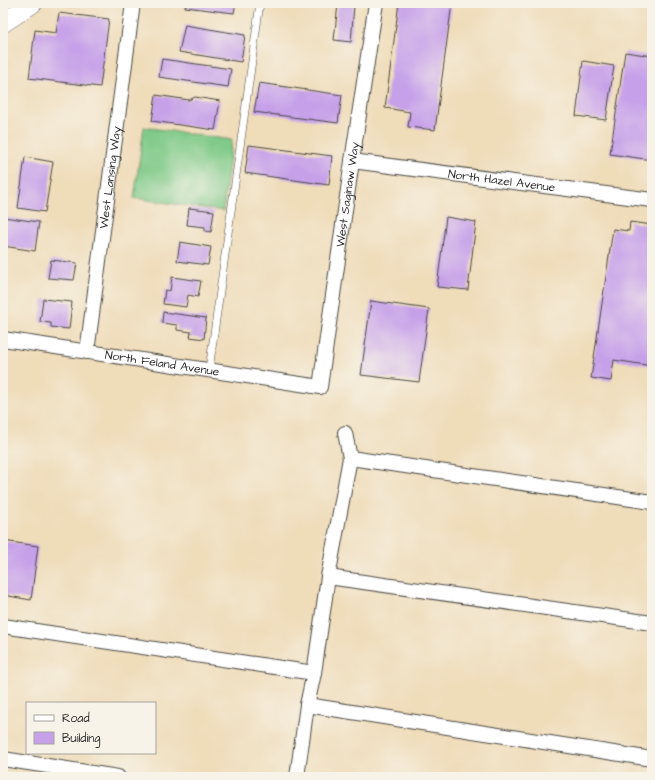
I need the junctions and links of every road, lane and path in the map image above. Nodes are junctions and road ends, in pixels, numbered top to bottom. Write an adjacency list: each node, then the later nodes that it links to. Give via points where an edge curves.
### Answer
1 (33, 3): 5 (main road)
2 (133, 3): 9 (street, West Lansing Way)
3 (260, 3): 10 (lane)
4 (376, 3): 6 (street, West Saginaw Way)
5 (3, 23)
6 (352, 161): 7 (street, North Hazel Avenue); 11 (street, West Saginaw Way)
7 (652, 200)
8 (3, 339): 9 (street, North Feland Avenue)
9 (87, 352): 10 (street, North Feland Avenue)
10 (209, 370): 11 (street, North Feland Avenue)
11 (320, 387)
12 (345, 433): 13 (street)
13 (350, 458): 14 (street); 15 (street)
14 (652, 502)
15 (328, 577): 16 (street); 18 (street)
16 (652, 623)
17 (3, 626): 18 (street)
18 (314, 673): 19 (street)
19 (307, 705): 21 (street); 23 (street)
20 (3, 759): 22 (street)
21 (652, 759)
22 (118, 777)
23 (297, 777)

